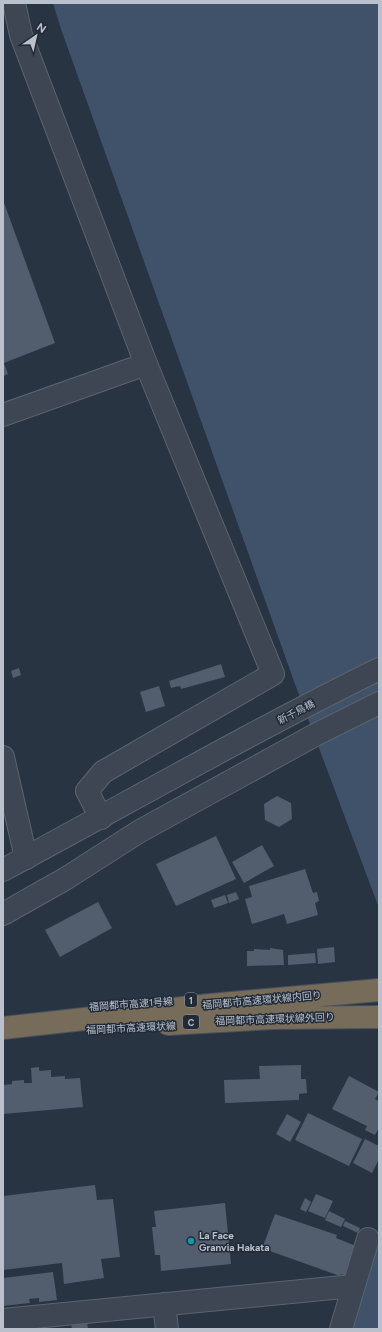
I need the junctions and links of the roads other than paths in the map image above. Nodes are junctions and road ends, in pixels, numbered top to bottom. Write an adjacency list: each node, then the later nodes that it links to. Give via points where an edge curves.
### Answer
1 (14, 3): 2 (street, via 21,35)
2 (146, 364): 3 (street); 7 (street, via 273,674 104,772 87,791)
3 (3, 415)
4 (379, 669): 7 (street, 新千鳥橋, via 213,755)
5 (379, 703): 10 (street, via 227,782)
6 (3, 757): 8 (street)
7 (101, 818): 8 (street, 新千鳥橋)
8 (26, 858): 9 (street, 新千鳥橋)
9 (3, 870)
10 (3, 914)
11 (379, 986): 13 (highway, 福岡都市高速1号線 / 1, via 152,1004)
12 (379, 990): 15 (highway, 福岡都市高速環状線内回り / 1, via 210,1005)
13 (3, 1012)
14 (379, 1017): 17 (highway, 福岡都市高速環状線外回り / C, via 273,1018)
15 (3, 1028)
16 (379, 1030): 17 (highway, 福岡都市高速環状線 / C, via 273,1024 217,1024)
17 (3, 1033)
18 (368, 1239): 19 (street)
19 (353, 1286): 20 (street); 23 (street)
20 (164, 1304): 21 (street); 22 (street)
21 (3, 1320)
22 (167, 1329)
23 (341, 1329)

